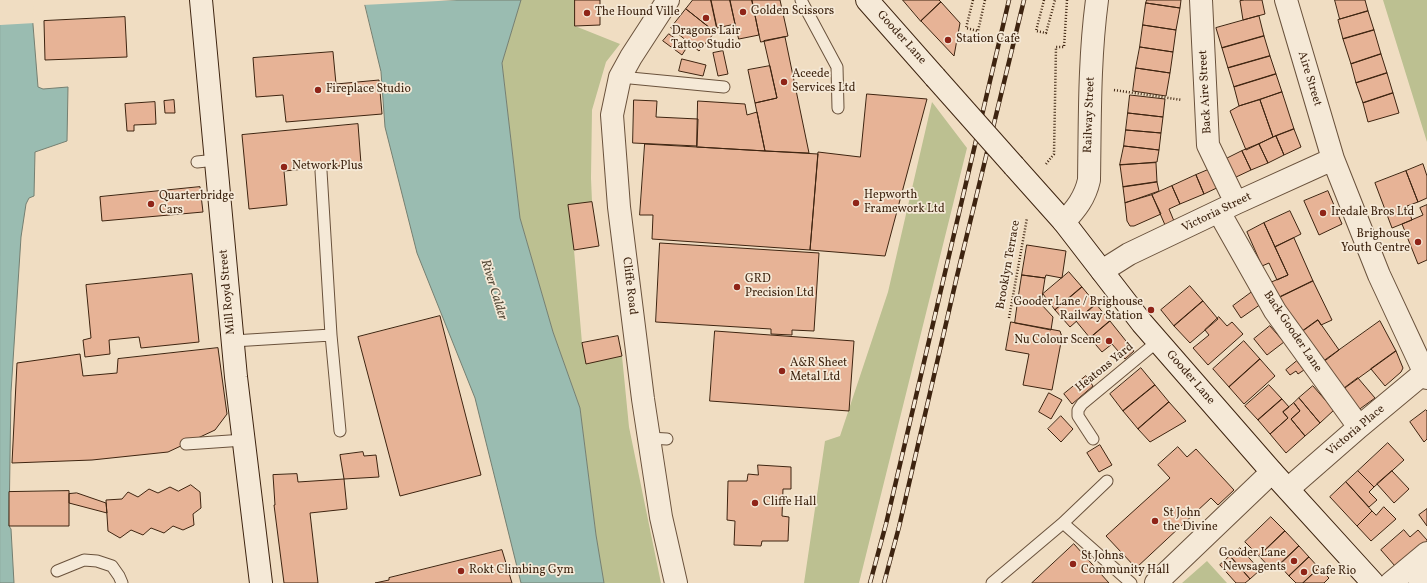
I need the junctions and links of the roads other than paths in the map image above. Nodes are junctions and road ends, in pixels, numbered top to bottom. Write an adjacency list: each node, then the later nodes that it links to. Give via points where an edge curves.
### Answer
1 (201, 0): 18 (street, Mill Royd Street, via 207,161)
2 (668, 0): 8 (street, Cliffe Road)
3 (801, 0): 10 (lane, via 837,67)
4 (866, 0): 14 (street, Gooder Lane, bridge)
5 (1097, 0): 14 (street, Railway Street, via 1091,87 1089,180 1082,199)
6 (1200, 0): 13 (street, Back Aire Street, via 1208,145)
7 (1286, 0): 11 (street, Aire Street)
8 (620, 78): 9 (lane); 34 (street, Cliffe Road, via 612,115 619,207 658,438 662,517)
9 (724, 87)
10 (838, 108)
11 (1333, 159): 13 (street, Victoria Street); 19 (street, Aire Street, via 1380,275)
12 (321, 171): 16 (lane)
13 (1228, 207): 15 (street, Victoria Street, via 1129,254); 20 (street, Back Gooder Lane, via 1275,311)
14 (1064, 222): 15 (street, Gooder Lane)
15 (1102, 271): 17 (street, Gooder Lane)
16 (331, 335): 18 (lane); 21 (lane)
17 (1158, 341): 22 (lane, Heatons Yard, via 1078,410 1078,416); 25 (street, Gooder Lane)
18 (233, 342): 23 (street, Mill Royd Street)
19 (1425, 376): 20 (street, Victoria Place)
20 (1359, 427): 27 (street, Victoria Place)
21 (340, 431)
22 (1093, 439)
23 (244, 440): 24 (lane); 33 (street, Mill Royd Street)
24 (186, 444)
25 (1272, 472): 27 (street, Gooder Lane); 37 (street)
26 (1107, 481): 28 (lane)
27 (1288, 489): 38 (street, Gooder Lane)
28 (1063, 523): 35 (lane); 36 (lane)
29 (1427, 553): 39 (street)
30 (57, 571): 32 (lane, via 84,560 97,560 112,566)
31 (1427, 578): 40 (street)
32 (122, 583)
33 (261, 583)
34 (676, 583)
35 (992, 583)
36 (1132, 583)
37 (1156, 583)
38 (1372, 583)
39 (1391, 583)
40 (1420, 583)

